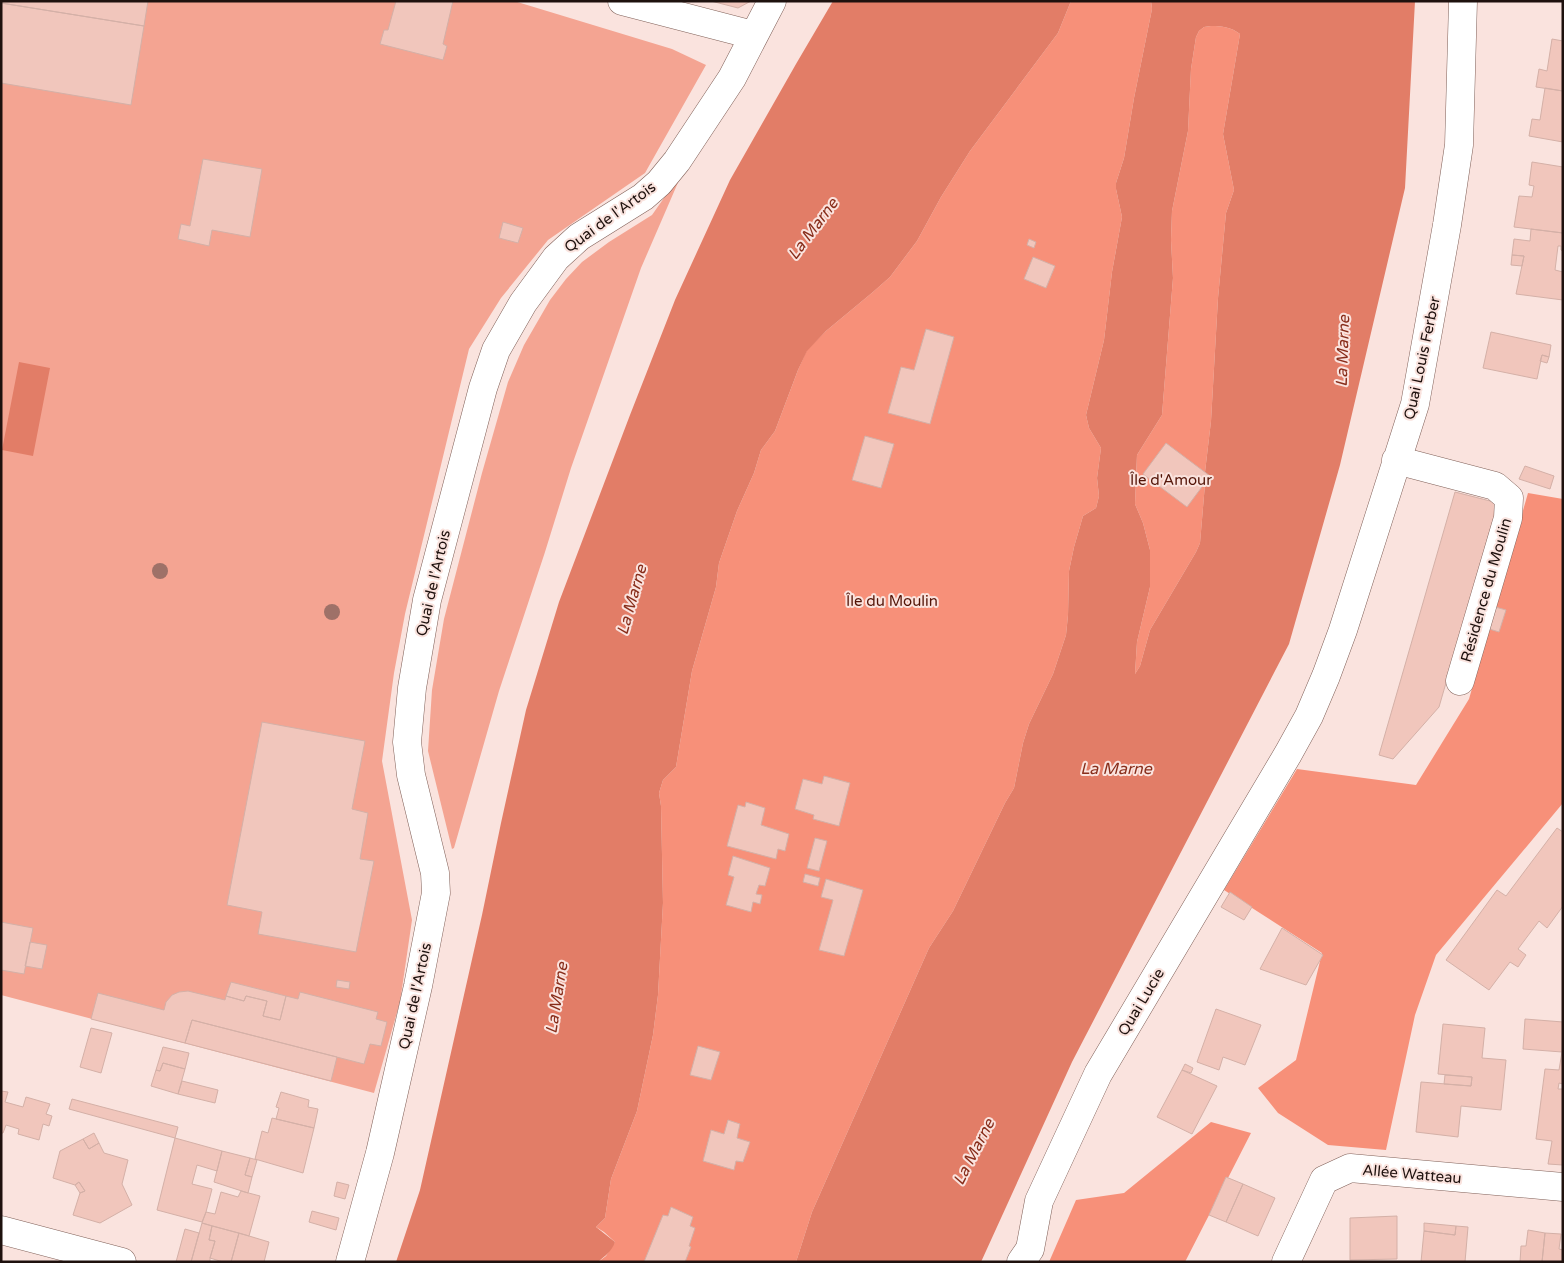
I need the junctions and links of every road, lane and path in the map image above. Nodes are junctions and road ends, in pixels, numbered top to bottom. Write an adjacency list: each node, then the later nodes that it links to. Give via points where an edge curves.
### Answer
1 (622, 1): 4 (street)
2 (772, 1): 4 (street, Quai de l'Artois)
3 (1463, 1): 5 (street, Quai Louis Ferber, via 1459,145 1415,404)
4 (753, 35): 11 (street, Quai de l'Artois, via 732,78 677,161 643,197 579,237 556,258 523,303 496,350 427,600 412,688 407,742 411,775 435,872 436,893 380,1153)
5 (1396, 460): 6 (street, Résidence du Moulin, via 1495,486 1509,498 1508,518); 7 (street, Quai Louis Ferber, via 1396,494 1326,676)
6 (1460, 681)
7 (1288, 754): 12 (street, Quai Lucie, via 1098,1074 1039,1201 1030,1249)
8 (1563, 1187): 13 (street, Allée Watteau, via 1350,1168 1324,1180)
9 (1, 1230): 10 (street)
10 (122, 1262)
11 (350, 1262)
12 (1020, 1262)
13 (1286, 1262)

